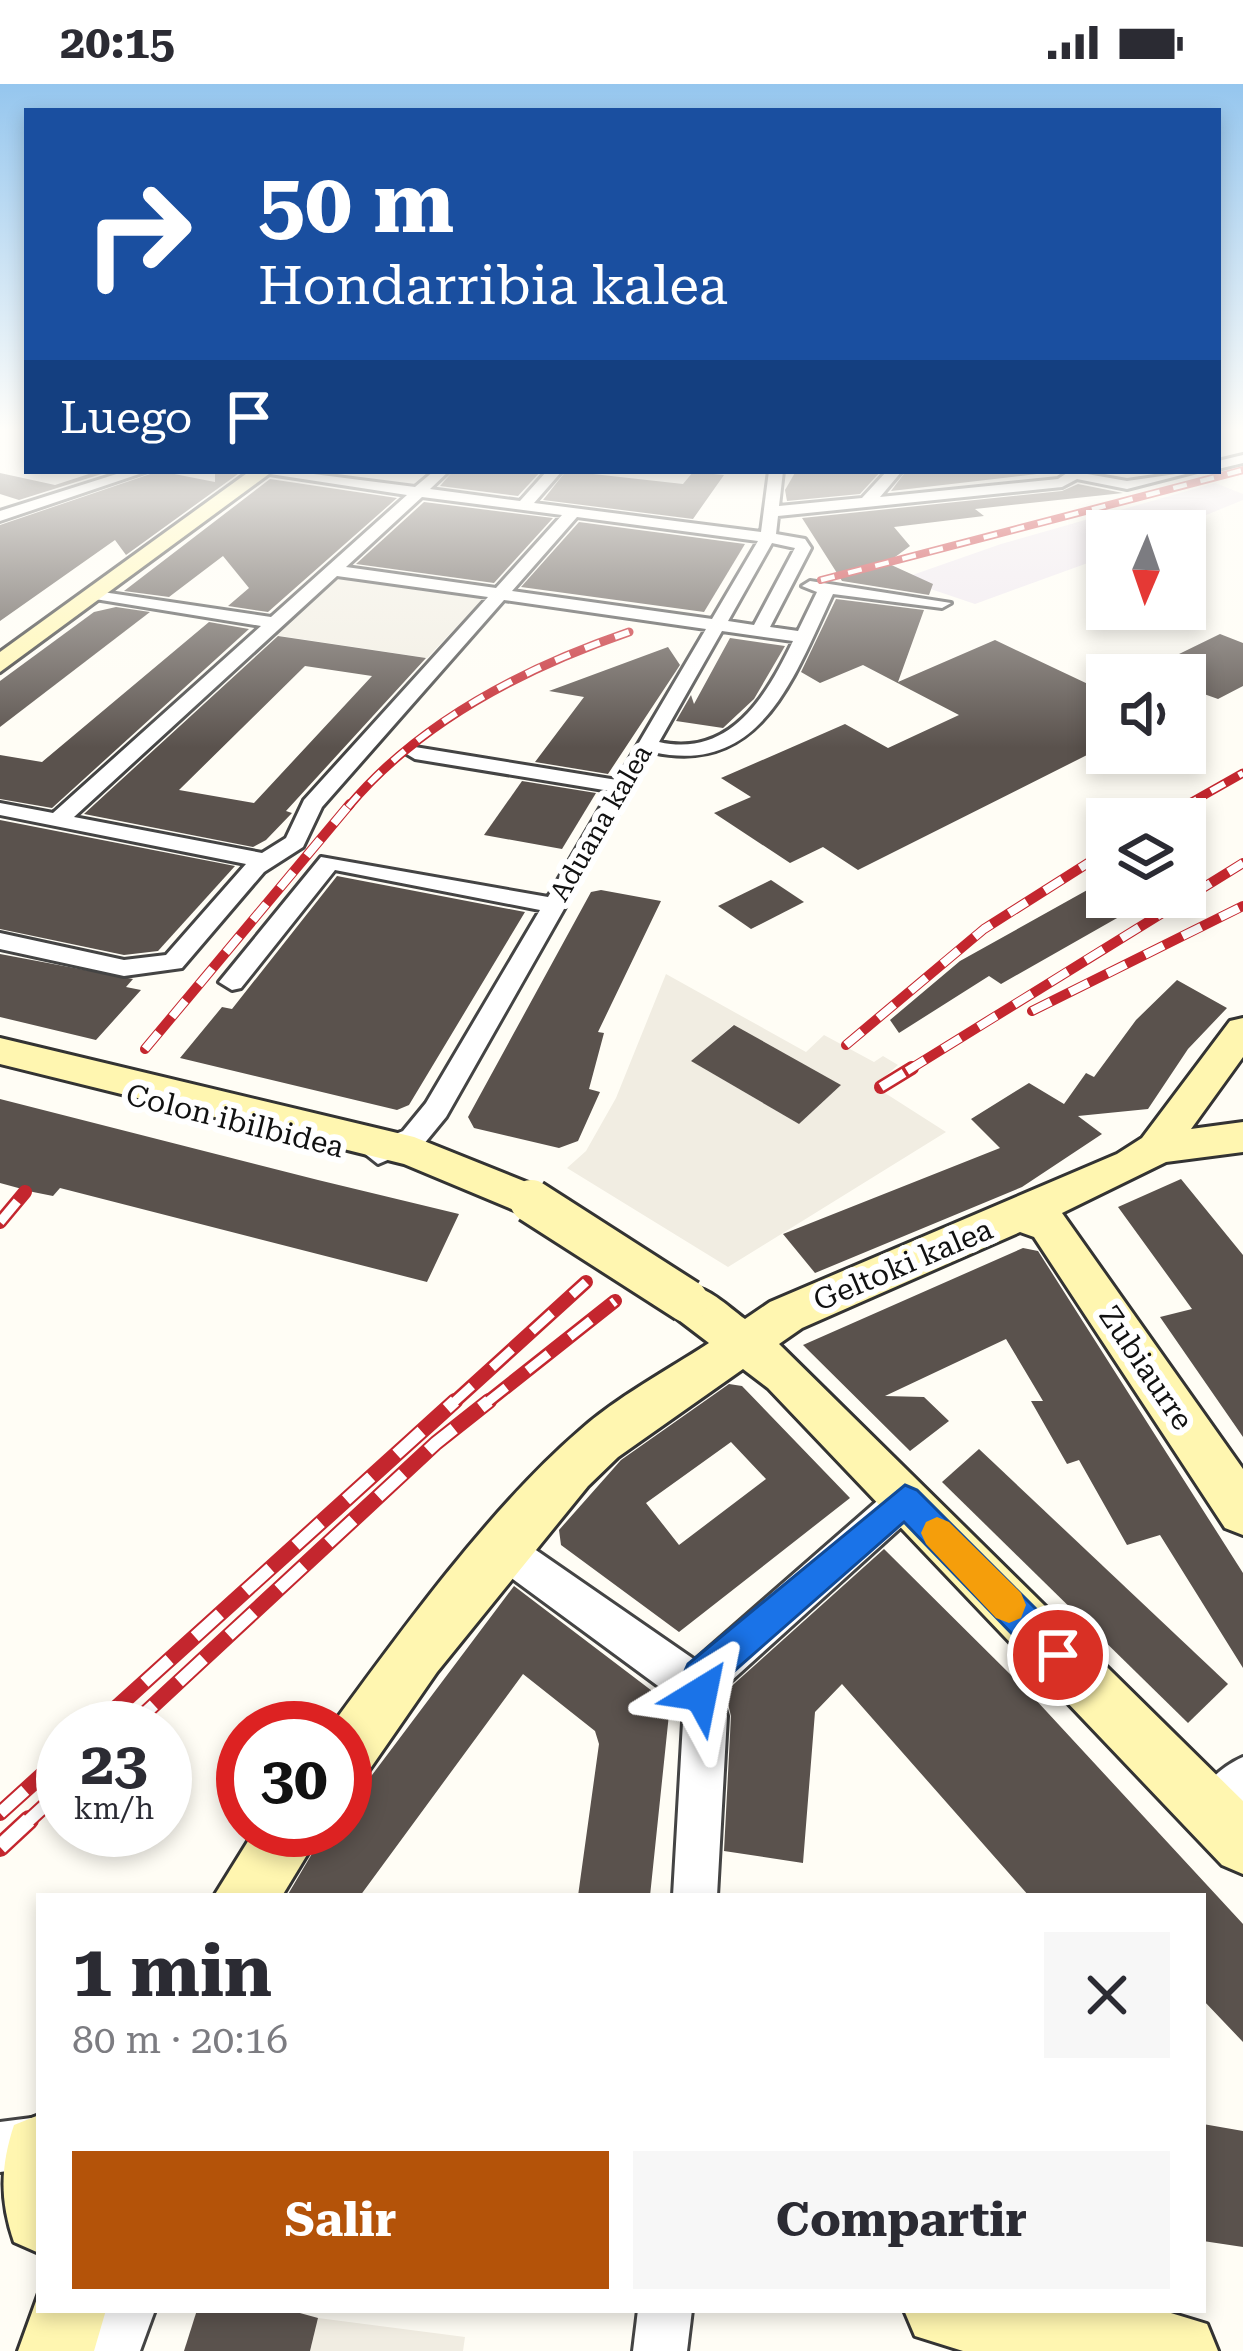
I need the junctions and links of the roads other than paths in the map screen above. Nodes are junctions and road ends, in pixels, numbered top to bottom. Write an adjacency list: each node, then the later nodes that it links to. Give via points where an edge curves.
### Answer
1 (164, 537): 16 (main road)
2 (172, 537): 9 (main road)
3 (369, 537): 6 (street)
4 (552, 537): 10 (street)
5 (768, 537): 7 (street, via 803,548); 13 (street, Aduana kalea)
6 (332, 570): 10 (street); 12 (street)
7 (787, 582): 8 (street); 14 (street)
8 (827, 588): 11 (street); 15 (street)
9 (95, 595): 12 (street); 17 (main road)
10 (502, 595): 13 (street); 23 (street)
11 (942, 603)
12 (274, 623): 22 (street)
13 (718, 625): 14 (street); 18 (street, Aduana kalea)
14 (760, 631): 15 (street)
15 (802, 638): 18 (street, via 778,694 752,723 685,756)
16 (0, 652)
17 (0, 664)
18 (647, 745): 20 (street, Aduana kalea)
19 (415, 753): 20 (street)
20 (622, 788): 24 (street, Aduana kalea)
21 (0, 809): 22 (street)
22 (58, 820): 23 (street)
23 (271, 858): 25 (street, via 172,962 150,969)
24 (553, 905): 26 (street, via 328,862); 30 (street, Aduana kalea)
25 (0, 940)
26 (232, 982)
27 (1243, 1030): 31 (main road, Geltoki kalea)
28 (0, 1051): 32 (main road, Colon ibilbidea)
29 (0, 1063): 32 (main road, Colon ibilbidea)
30 (436, 1110): 32 (street, Aduana kalea); 33 (street, via 435,1136 447,1151 504,1177)
31 (1206, 1124): 34 (main road, Geltoki kalea)
32 (391, 1150): 33 (main road)
33 (531, 1201): 35 (main road, bridge)
34 (1042, 1213): 35 (main road, Geltoki kalea); 36 (main road, Zubiaurre)
35 (772, 1344): 37 (main road); 39 (main road, Geltoki kalea, via 589,1452)
36 (1226, 1458): 38 (main road, Zubiaurre)
37 (905, 1500): 40 (street); 42 (main road)
38 (1243, 1511)
39 (504, 1550): 40 (street); 41 (main road, Geltoki kalea)
40 (696, 1686): 45 (street, via 707,1716)
41 (372, 1718)
42 (1232, 1811)
43 (273, 1857): 44 (main road)
44 (247, 1893)
45 (695, 1893)
46 (0, 2146): 47 (street)
47 (36, 2146)
48 (67, 2313): 52 (main road)
49 (127, 2313): 53 (street)
50 (665, 2313): 54 (street)
51 (958, 2313): 55 (main road)
52 (56, 2351)
53 (113, 2351)
54 (660, 2351)
55 (1180, 2351)

